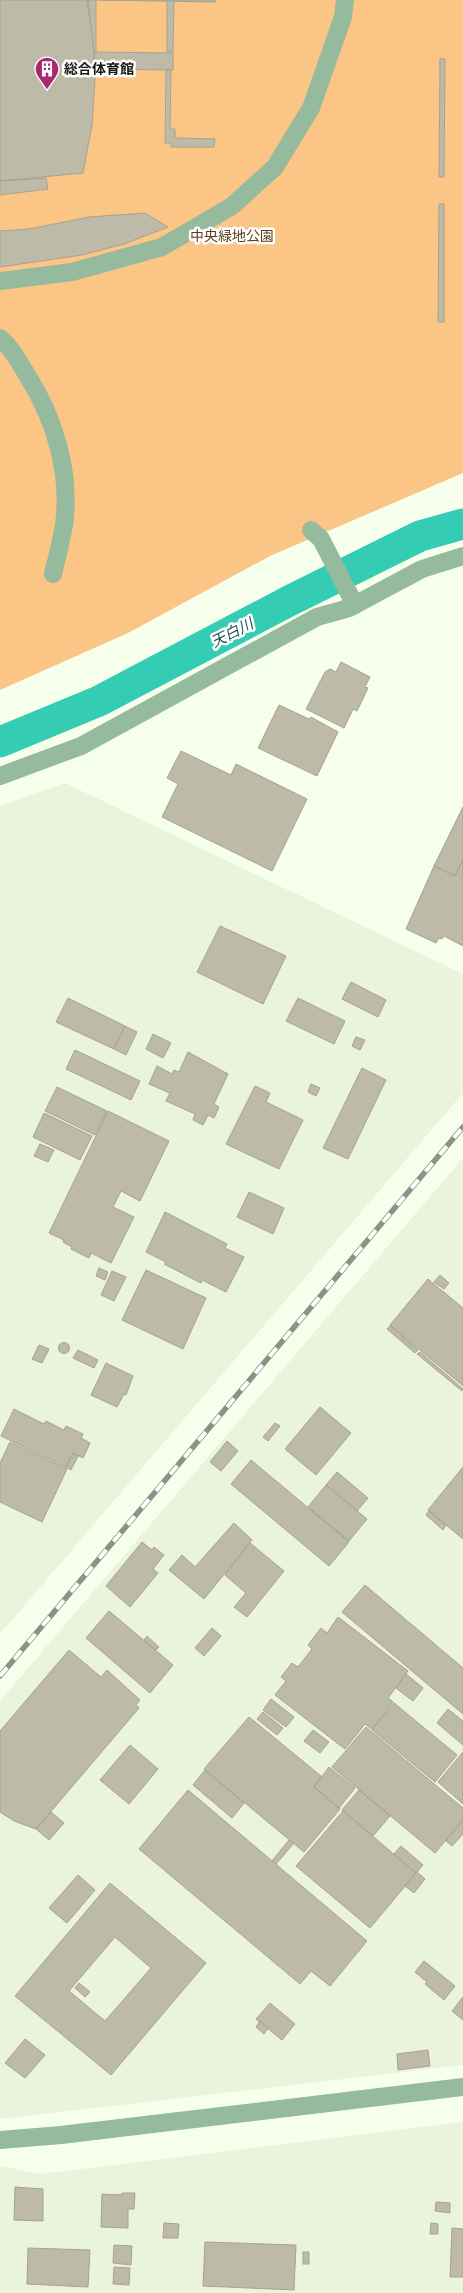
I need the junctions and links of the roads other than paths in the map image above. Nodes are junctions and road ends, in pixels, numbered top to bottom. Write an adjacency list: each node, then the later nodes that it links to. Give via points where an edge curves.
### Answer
1 (345, 0): 2 (street, via 343,17 311,108 275,167 232,206 162,247 72,272)
2 (0, 281)
3 (0, 338): 6 (street, via 9,345 37,390 56,431 64,479 64,523)
4 (316, 535): 7 (street)
5 (463, 556): 7 (street, via 422,569)
6 (53, 574)
7 (353, 601): 8 (street, via 349,608 317,617 281,635 81,746)
8 (0, 776)
9 (463, 2087): 10 (street)
10 (0, 2140)

